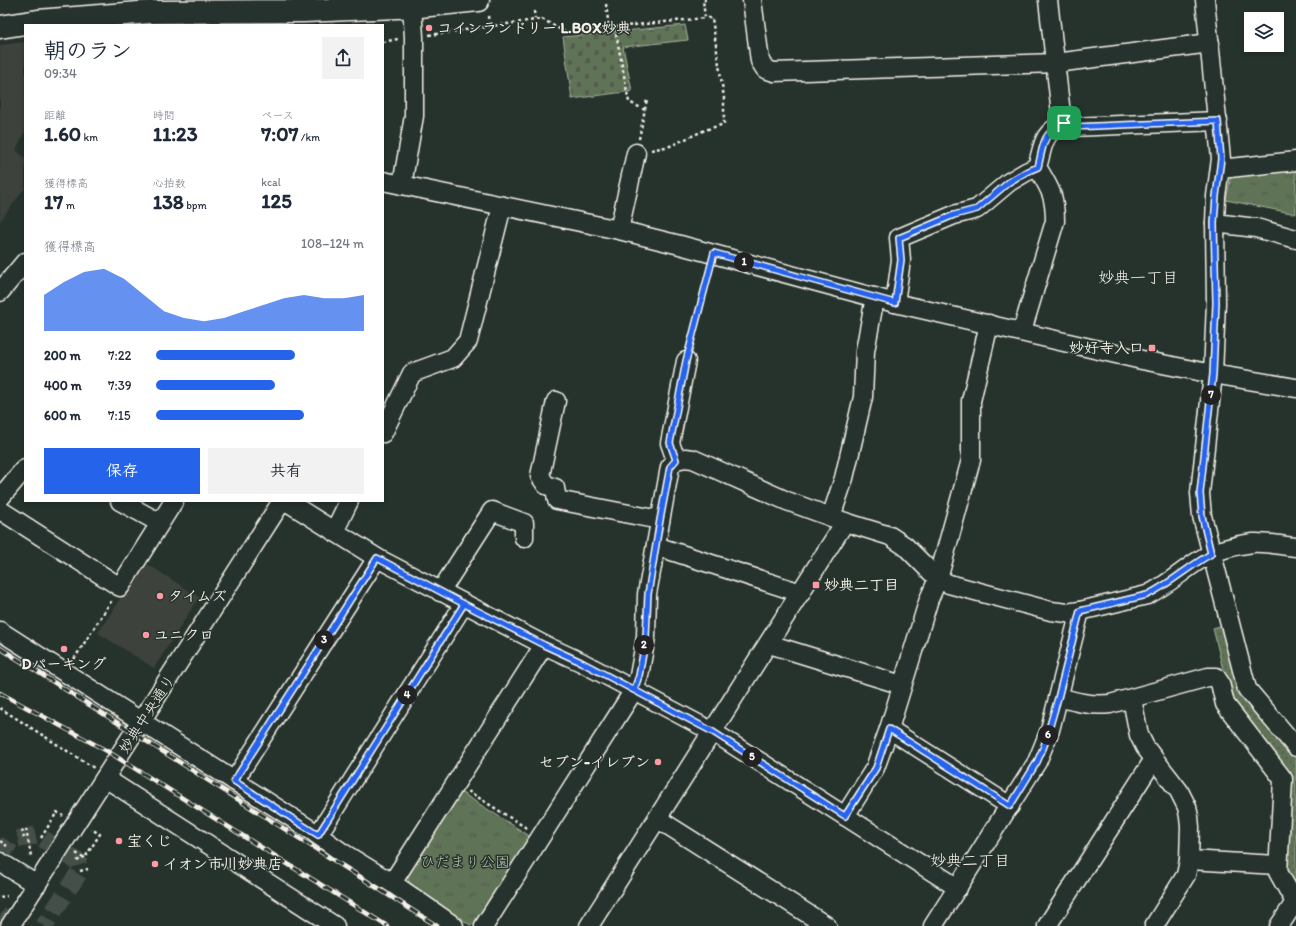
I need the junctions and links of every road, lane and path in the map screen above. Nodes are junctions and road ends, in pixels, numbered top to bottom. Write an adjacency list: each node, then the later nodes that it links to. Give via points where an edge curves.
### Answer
1 (703, 0): 2 (path); 11 (path)
2 (706, 0)
3 (752, 0): 19 (street, via 760,61 765,69 774,72)
4 (1048, 0): 19 (street)
5 (1205, 0): 18 (street)
6 (418, 4): 8 (main road); 10 (main road, via 304,11); 17 (street)
7 (606, 4): 15 (path)
8 (483, 8): 13 (path)
9 (534, 11): 12 (path)
10 (152, 12): 14 (main road, via 38,21)
11 (705, 18): 16 (path); 24 (path, via 712,18 724,98 724,124 670,146)
12 (535, 19): 13 (path); 15 (path, via 542,19 565,32)
13 (489, 26): 17 (path)
14 (0, 27)
15 (609, 28): 16 (path)
16 (615, 28): 21 (path, via 630,102)
17 (414, 37): 29 (street, via 414,116)
18 (1210, 43): 19 (street); 22 (street)
19 (1056, 63): 23 (street)
20 (647, 99): 21 (path)
21 (645, 110): 24 (path)
22 (1218, 121): 23 (street, via 1072,127); 27 (street)
23 (1064, 123): 26 (street, via 1046,135)
24 (636, 153): 32 (street)
25 (1296, 161): 27 (street)
26 (1038, 167): 38 (street, via 1009,182 977,209 954,215 899,238 901,260); 40 (street, via 1052,191 1055,221)
27 (1220, 169): 31 (street)
28 (384, 181): 29 (street)
29 (402, 185): 30 (street)
30 (502, 206): 32 (street); 45 (street, via 468,341 453,358 412,373)
31 (1214, 223): 33 (street, via 1256,228); 42 (street, via 1216,303)
32 (619, 230): 34 (street)
33 (1296, 239)
34 (714, 253): 37 (street); 41 (path)
35 (24, 263): 36 (street)
36 (0, 292)
37 (875, 297): 38 (street); 56 (street, via 865,351 863,398 844,478)
38 (895, 303): 39 (street)
39 (988, 324): 40 (street); 64 (street, via 971,401 970,460)
40 (1022, 331): 42 (street)
41 (686, 361): 46 (street, via 670,443)
42 (1213, 374): 43 (street); 62 (street, via 1200,493 1202,516)
43 (1296, 388)
44 (556, 401): 55 (street, via 540,476 546,485 555,488 558,500)
45 (384, 431)
46 (676, 460): 55 (street, via 670,467); 56 (street, via 694,459 787,501)
47 (24, 469): 48 (street)
48 (0, 498)
49 (122, 502): 57 (street)
50 (173, 502): 57 (street)
51 (281, 502): 79 (street, 妙典中央通り)
52 (288, 502): 58 (street)
53 (349, 502): 58 (street)
54 (0, 510): 65 (street)
55 (660, 520): 60 (street)
56 (838, 520): 64 (street, via 890,536 905,546); 67 (street)
57 (160, 523): 65 (street)
58 (334, 532): 63 (street)
59 (524, 538): 66 (street, via 524,523 492,511)
60 (656, 546): 67 (street); 75 (street, via 648,594 646,637)
61 (1296, 547): 62 (street, via 1254,543)
62 (1211, 554): 69 (street, via 1147,595); 82 (street, via 1247,689)
63 (377, 558): 66 (street); 85 (street)
64 (938, 580): 69 (street, via 1051,611); 74 (street, via 929,599)
65 (120, 587): 73 (path)
66 (440, 592): 68 (street)
67 (802, 593): 71 (street)
68 (464, 604): 72 (street); 94 (street)
69 (1080, 611): 76 (street)
70 (0, 632): 79 (street)
71 (768, 644): 74 (street); 81 (street)
72 (544, 645): 75 (street); 86 (street)
73 (72, 662)
74 (902, 685): 80 (street)
75 (634, 690): 81 (street); 95 (street)
76 (1058, 698): 77 (street, via 1097,706); 87 (street, via 1050,730 1037,762)
77 (1132, 699): 83 (street, via 1139,735); 105 (street, via 1208,677 1216,677 1225,704 1283,779)
78 (0, 708): 84 (path)
79 (141, 723): 84 (street, 妙典中央通り); 85 (street)
80 (889, 729): 87 (street); 89 (street, via 876,768)
81 (713, 732): 89 (street); 90 (street)
82 (1296, 747)
83 (1154, 759): 103 (street, via 1179,791 1187,807 1190,827); 120 (street)
84 (100, 774): 109 (street, 妙典中央通り); 114 (street)
85 (234, 781): 94 (street)
86 (455, 784): 95 (path); 108 (street)
87 (1010, 806): 110 (street)
88 (64, 816): 97 (path, via 57,812)
89 (845, 816): 110 (street)
90 (658, 819): 117 (street); 118 (street)
91 (26, 829): 101 (path)
92 (91, 829): 104 (path, bridge, via 100,834 86,856)
93 (22, 830): 96 (path)
94 (318, 835): 108 (street)
95 (540, 837): 116 (street)
96 (24, 838)
97 (41, 838)
98 (0, 841): 100 (path)
99 (76, 853): 102 (path)
100 (4, 854): 109 (street)
101 (31, 856)
102 (86, 860)
103 (1189, 860): 105 (street); 121 (street, via 1186,875)
104 (77, 861)
105 (1278, 865): 122 (street, via 1278,872 1295,902)
106 (88, 869): 107 (path)
107 (80, 871)
108 (392, 883): 115 (street)
109 (36, 885): 113 (street, 妙典中央通り)
110 (958, 888): 119 (street)
111 (7, 896): 112 (path)
112 (0, 897)
113 (10, 926)
114 (335, 926)
115 (454, 926)
116 (484, 926)
117 (589, 926)
118 (827, 926)
119 (933, 926)
120 (1046, 926)
121 (1154, 926)
122 (1279, 926)

